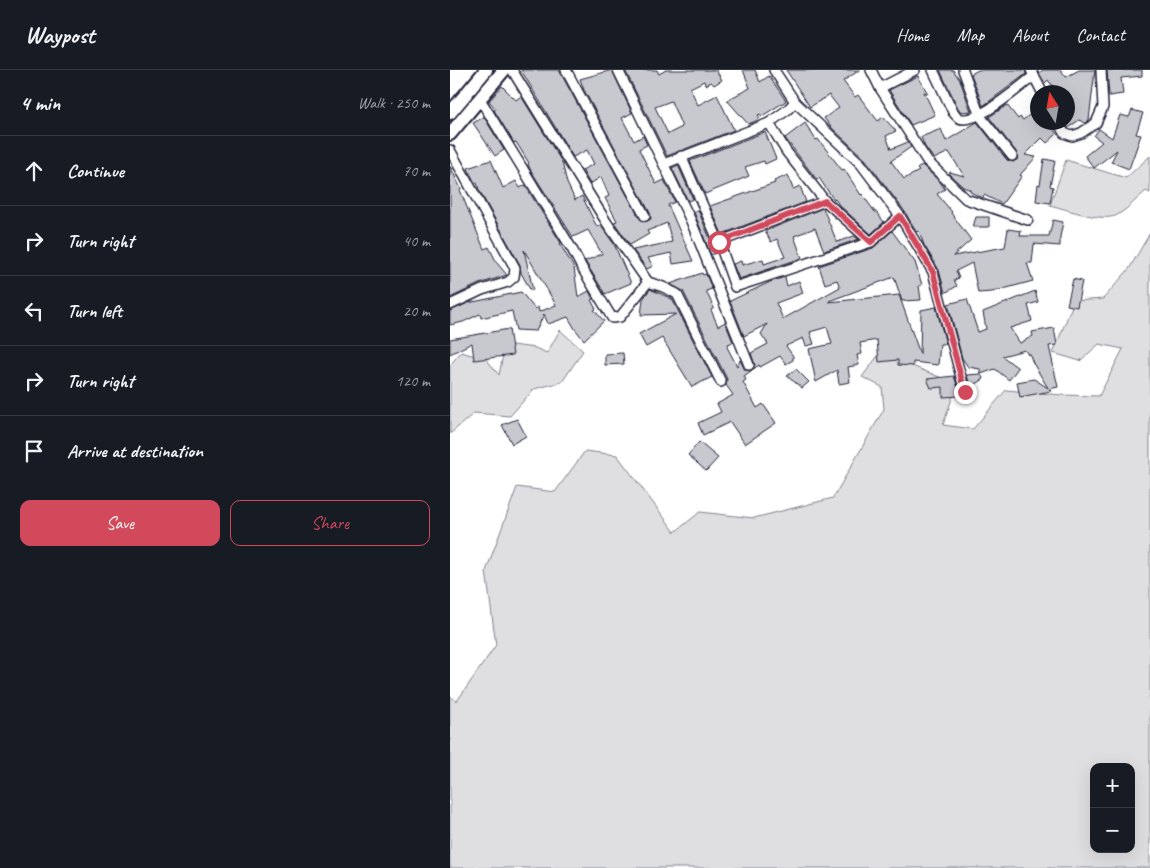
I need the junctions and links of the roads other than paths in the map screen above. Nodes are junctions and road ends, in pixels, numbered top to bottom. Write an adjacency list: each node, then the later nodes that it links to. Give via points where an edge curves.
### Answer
1 (486, 70): 17 (main road)
2 (504, 70): 15 (main road)
3 (512, 70): 32 (street, via 607,223)
4 (566, 70): 27 (street)
5 (618, 70): 25 (street)
6 (774, 70): 16 (street)
7 (871, 70): 14 (street)
8 (915, 70): 14 (street)
9 (933, 70): 18 (street, via 958,118)
10 (962, 70): 18 (street)
11 (1101, 70): 20 (street, via 1103,106 1096,123 1072,136)
12 (1032, 73): 13 (street); 18 (street)
13 (1038, 85)
14 (880, 88): 29 (street, via 927,161 966,199)
15 (480, 99): 21 (main road); 32 (street, via 612,318 620,317)
16 (795, 102): 19 (street); 28 (street, via 861,164)
17 (450, 113)
18 (980, 116): 24 (street)
19 (769, 123): 23 (street); 26 (street, via 786,151)
20 (1062, 130)
21 (450, 134)
22 (450, 150): 33 (street, via 515,268 514,277 508,282)
23 (681, 156): 25 (street); 30 (street)
24 (1012, 156)
25 (664, 164): 34 (street, via 691,221)
26 (825, 201): 30 (street); 31 (street)
27 (645, 216)
28 (900, 216): 31 (street); 36 (street, via 933,272)
29 (1028, 220)
30 (719, 242): 31 (street, via 735,287)
31 (871, 242)
32 (648, 282): 35 (street, via 677,294)
33 (450, 305)
34 (749, 365)
35 (721, 382)
36 (965, 392)

